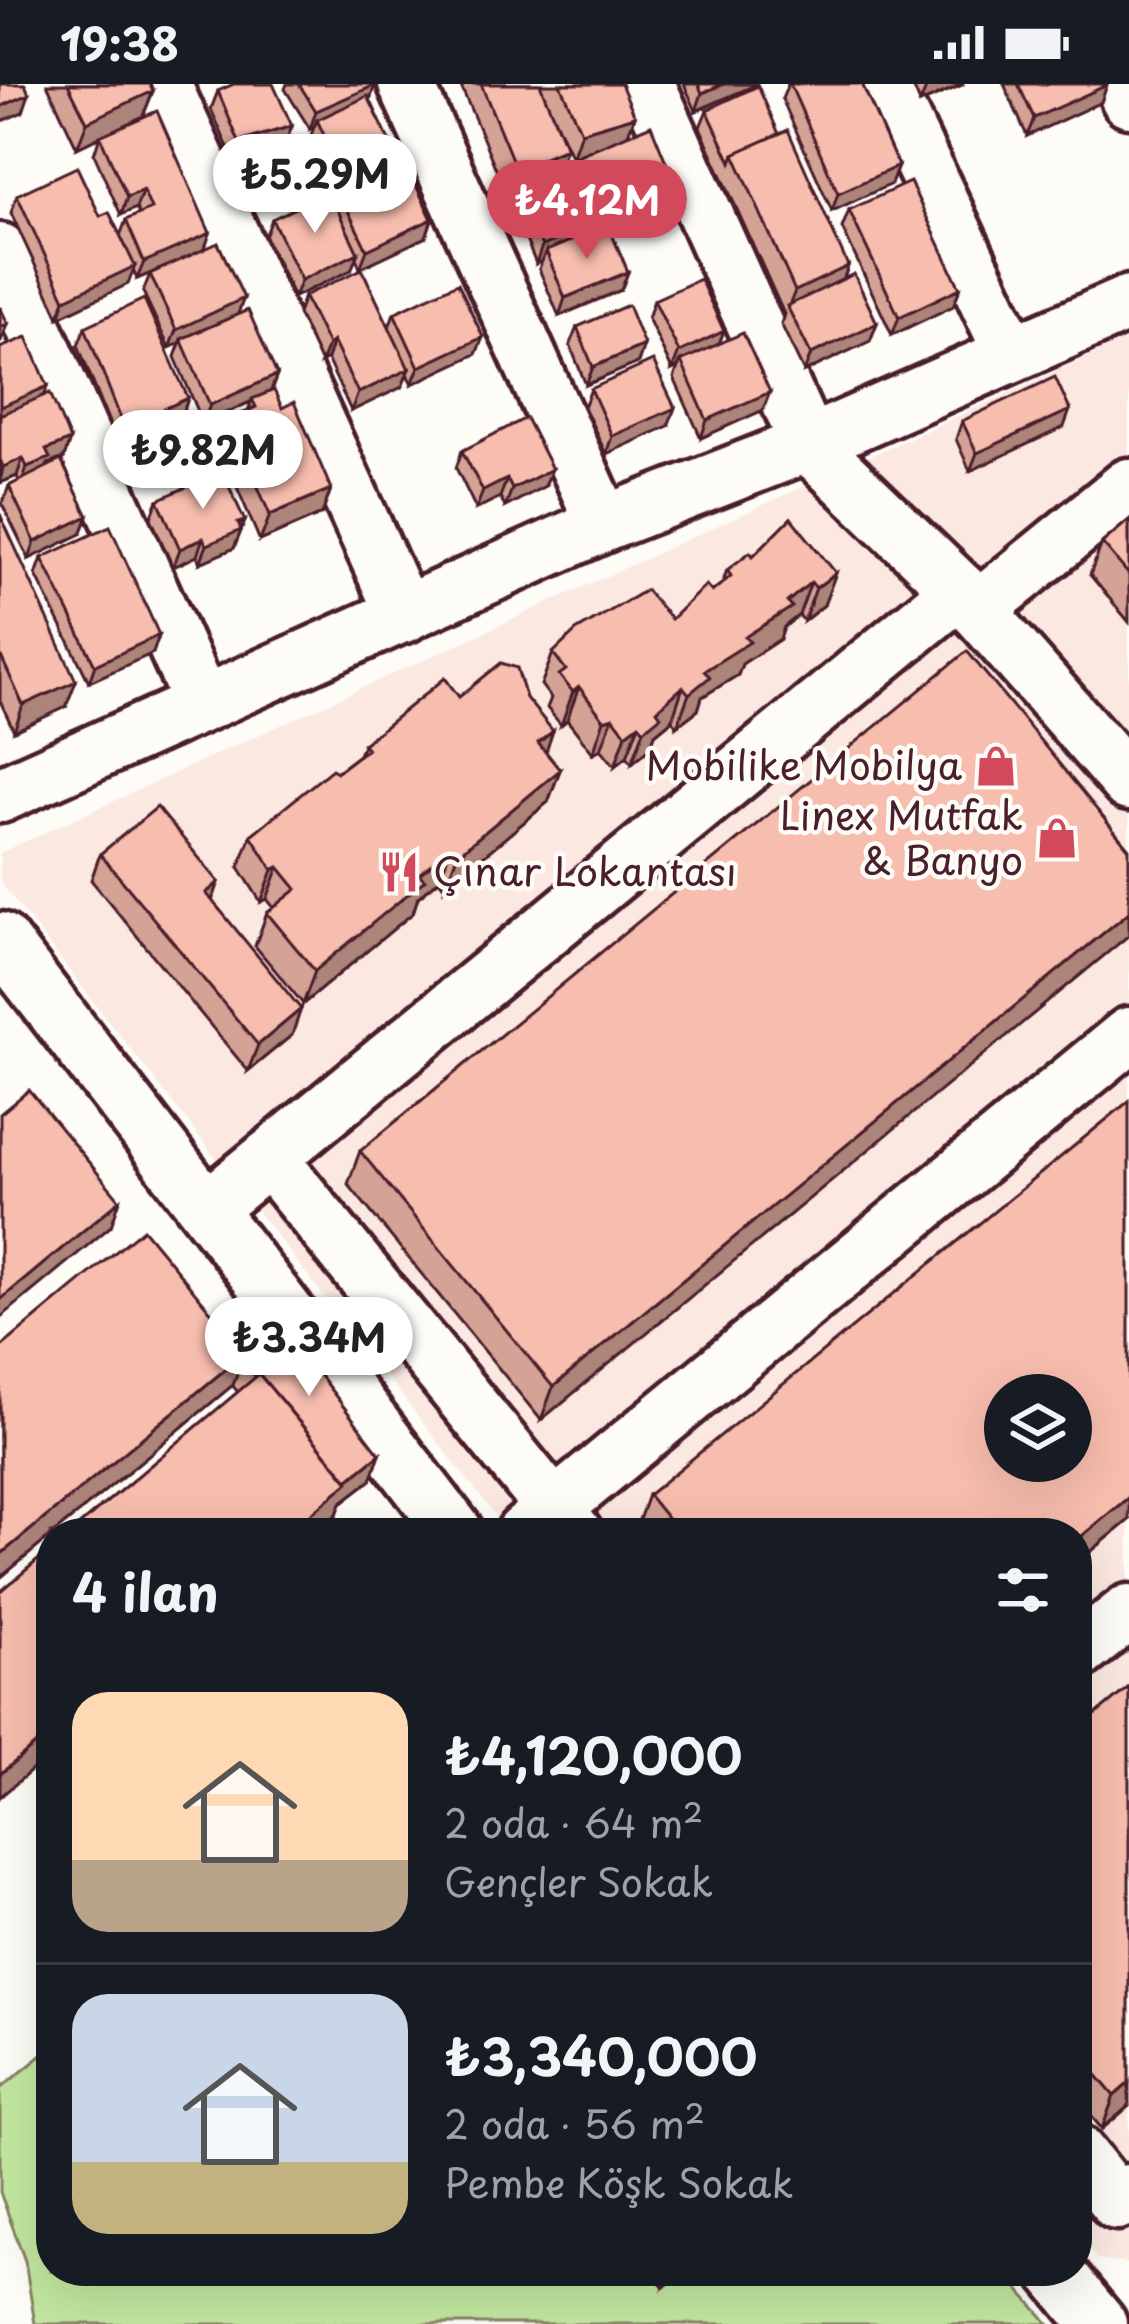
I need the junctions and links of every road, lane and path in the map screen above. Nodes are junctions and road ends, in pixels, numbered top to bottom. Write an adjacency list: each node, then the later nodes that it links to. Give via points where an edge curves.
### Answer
1 (163, 84): 14 (street)
2 (406, 84): 12 (street)
3 (647, 84): 10 (street)
4 (886, 84): 9 (street)
5 (1122, 84): 6 (street)
6 (1129, 98)
7 (0, 250): 15 (street)
8 (1129, 303): 9 (street)
9 (1012, 354): 10 (street)
10 (808, 444): 12 (street); 13 (street)
11 (1129, 486): 13 (street)
12 (604, 524): 14 (street)
13 (969, 600): 17 (street); 20 (street)
14 (404, 615): 15 (street)
15 (201, 703): 16 (street)
16 (6, 777)
17 (1129, 783)
18 (0, 940): 21 (street)
19 (1129, 1035): 24 (street)
20 (269, 1158): 21 (street); 23 (street)
21 (208, 1208): 22 (street)
22 (445, 1518)
23 (545, 1518)
24 (558, 1518)
25 (1129, 1612): 26 (street)
26 (1092, 1641)
27 (1092, 2170): 28 (street, via 1118,2202)
28 (1129, 2192)
29 (1067, 2286): 30 (street)
30 (1099, 2324)

